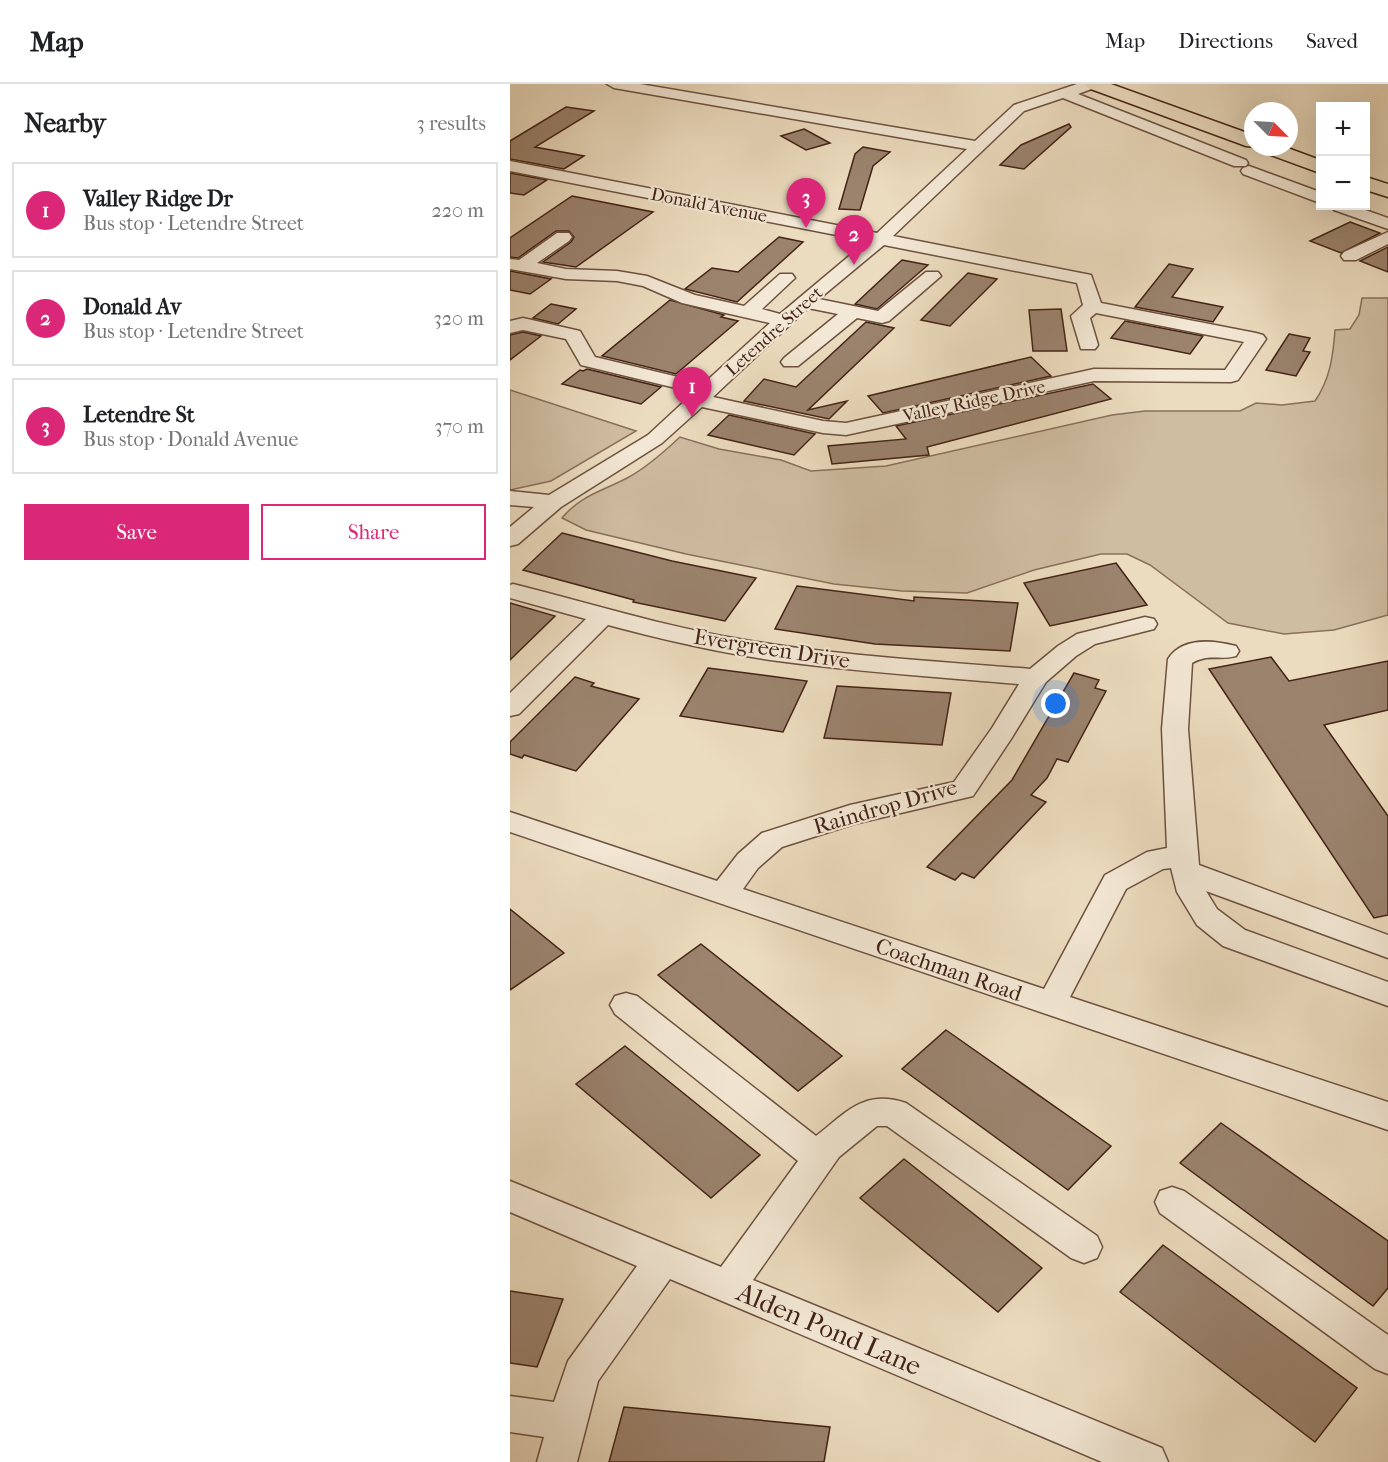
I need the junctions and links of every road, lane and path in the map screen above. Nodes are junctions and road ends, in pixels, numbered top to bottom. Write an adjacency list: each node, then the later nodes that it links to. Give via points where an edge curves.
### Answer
1 (614, 84): 5 (street)
2 (1093, 84): 3 (street, Letendre Street); 4 (highway)
3 (1063, 93): 5 (street, Letendre Street, via 1019,108); 11 (street)
4 (1244, 139)
5 (979, 146): 16 (street, Letendre Street)
6 (1292, 156): 7 (highway)
7 (1316, 165)
8 (510, 166): 16 (street, Donald Avenue)
9 (1370, 185): 10 (highway)
10 (1388, 191)
11 (1316, 196)
12 (1351, 210): 13 (street)
13 (1388, 224)
14 (563, 237): 18 (street)
15 (1388, 237): 17 (street)
16 (880, 239): 21 (street, Letendre Street); 22 (street, Donald Avenue, via 1085,279)
17 (1350, 256)
18 (516, 265): 24 (street, via 647,281 689,299)
19 (932, 276): 23 (street, via 882,316)
20 (786, 278): 24 (street)
21 (804, 302): 23 (street); 25 (street, Letendre Street)
22 (1093, 307): 27 (street, via 1080,316); 29 (street, Valley Ridge Drive, via 1256,339 1231,376 1094,375 846,429)
23 (854, 311): 28 (street)
24 (748, 312): 25 (street)
25 (784, 320): 29 (street, Letendre Street)
26 (510, 327): 29 (street, Valley Ridge Drive, via 523,324 573,335 588,361 692,386)
27 (1088, 345)
28 (791, 362)
29 (699, 400): 31 (street, Letendre Street, via 655,439)
30 (510, 498): 31 (street)
31 (552, 502): 32 (street, Letendre Street)
32 (510, 539)
33 (513, 591): 34 (street, Evergreen Drive)
34 (602, 617): 37 (street, Evergreen Drive, via 813,658); 38 (street)
35 (1144, 624): 37 (street, Raindrop Drive, via 1086,639)
36 (1227, 651): 40 (street, via 1201,648 1180,659 1175,729)
37 (1036, 677): 41 (street, Raindrop Drive, via 963,789 850,815 772,840 748,861)
38 (510, 708)
39 (510, 822): 41 (street, Coachman Road)
40 (1184, 864): 42 (street); 43 (street, via 1191,891 1207,917 1234,938); 44 (street, via 1157,859 1115,882)
41 (724, 893): 44 (street, Coachman Road)
42 (1388, 947)
43 (1388, 994)
44 (1052, 1003): 46 (street, Coachman Road)
45 (626, 1005): 47 (street)
46 (1388, 1116)
47 (819, 1158): 50 (street, via 871,1112 894,1113); 52 (street)
48 (510, 1196): 51 (street, Alden Pond Lane)
49 (1172, 1202): 53 (street)
50 (1084, 1247)
51 (663, 1260): 52 (street, Alden Pond Lane); 55 (street, via 581,1374)
52 (728, 1287): 57 (street, Alden Pond Lane)
53 (1388, 1357)
54 (510, 1414): 55 (street)
55 (568, 1422): 56 (street)
56 (557, 1462)
57 (1148, 1462)

